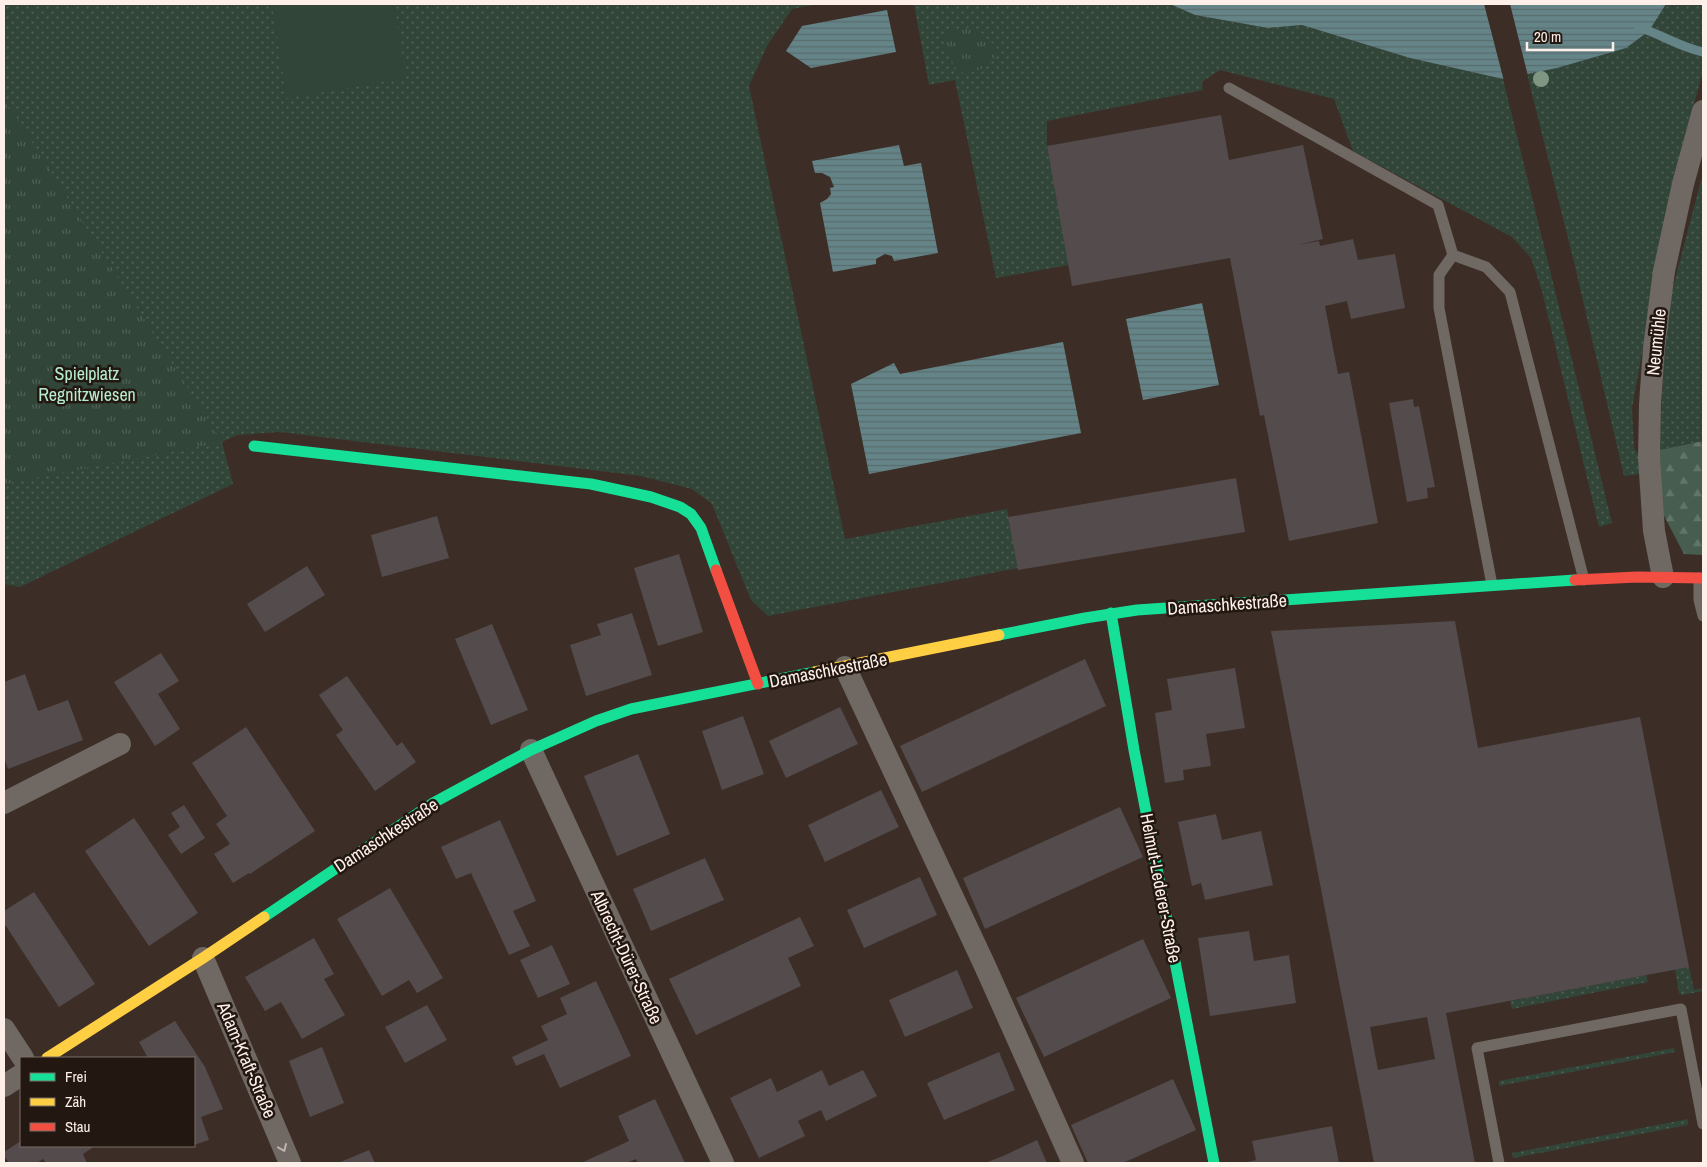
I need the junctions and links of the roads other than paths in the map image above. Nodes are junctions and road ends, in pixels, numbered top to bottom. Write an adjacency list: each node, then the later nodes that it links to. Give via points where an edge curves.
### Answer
1 (1229, 88): 3 (lane, via 1438,205)
2 (1703, 111): 5 (street, Neumühle, via 1664,271 1654,348 1649,458 1654,532)
3 (1453, 254): 7 (lane, via 1486,267 1510,292); 8 (lane, via 1439,275 1439,308)
4 (254, 446): 12 (street, Damaschkestraße, via 591,484 680,506 701,528)
5 (1663, 577): 6 (street, Damaschkestraße); 7 (street, Damaschkestraße)
6 (1701, 577): 10 (lane, via 1699,600)
7 (1584, 580): 8 (street, Damaschkestraße)
8 (1492, 585): 9 (street, Damaschkestraße)
9 (1111, 613): 11 (street, Damaschkestraße); 27 (street, Helmut-Lederer-Straße)
10 (1703, 616)
11 (845, 667): 12 (street, Damaschkestraße); 26 (street)
12 (758, 684): 14 (street, Damaschkestraße, via 631,709)
13 (120, 744): 15 (street)
14 (531, 750): 16 (street, Damaschkestraße, via 433,803); 25 (street, Albrecht-Dürer-Straße)
15 (4, 803)
16 (203, 958): 19 (street, Damaschkestraße); 24 (street, Adam-Kraft-Straße, one-way to 24)
17 (4, 1029): 18 (street)
18 (21, 1057)
19 (49, 1057)
20 (20, 1076): 22 (street)
21 (1699, 1082): 23 (lane); 28 (lane, via 1681,1009 1477,1048)
22 (4, 1086)
23 (1703, 1124)
24 (290, 1163)
25 (723, 1163)
26 (1073, 1163)
27 (1214, 1163)
28 (1499, 1163)

